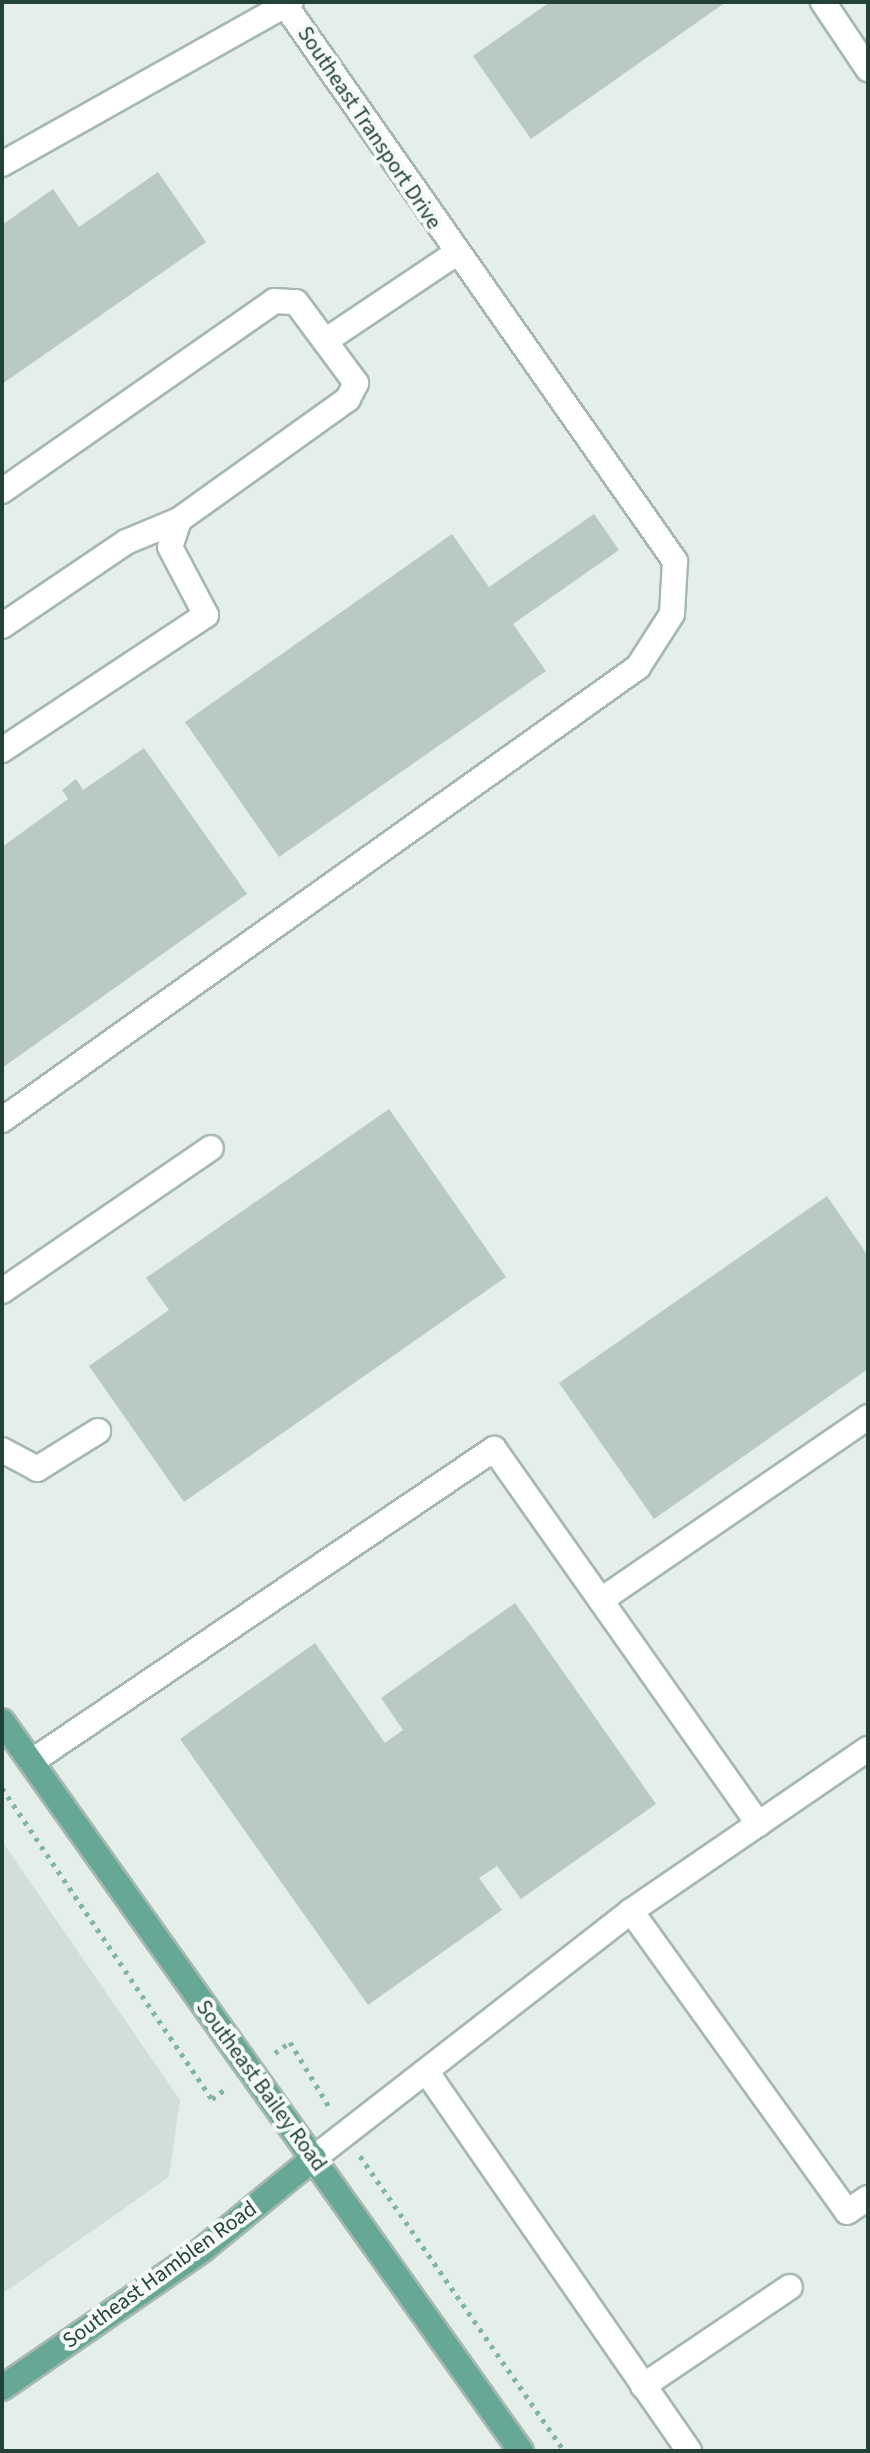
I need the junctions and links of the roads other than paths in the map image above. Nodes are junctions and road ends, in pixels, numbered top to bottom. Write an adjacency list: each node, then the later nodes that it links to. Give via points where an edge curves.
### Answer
1 (286, 3): 4 (street); 5 (street, Southeast Transport Drive)
2 (830, 4): 3 (street)
3 (868, 69)
4 (2, 164)
5 (455, 254): 6 (street); 11 (street, Southeast Transport Drive, via 675,561 672,614 638,667)
6 (325, 341): 7 (street, via 296,302 274,301); 8 (street, via 356,383 348,399)
7 (2, 491)
8 (179, 520): 9 (street, via 126,542); 10 (street, via 170,547 206,615)
9 (2, 626)
10 (2, 750)
11 (2, 1120)
12 (211, 1148): 13 (street)
13 (2, 1291)
14 (868, 1417): 17 (street)
15 (98, 1431): 16 (street, via 37,1469)
16 (2, 1450)
17 (601, 1600): 20 (street, via 494,1449); 21 (street)
18 (2, 1721): 20 (main road, Southeast Bailey Road)
19 (868, 1749): 21 (street)
20 (31, 1762): 24 (main road, Southeast Bailey Road)
21 (759, 1824): 22 (street)
22 (631, 1911): 23 (street); 25 (street, via 847,2212)
23 (426, 2071): 24 (street); 27 (street)
24 (314, 2158): 28 (main road, Southeast Hamblen Road, via 202,2250); 29 (main road, Southeast Bailey Road)
25 (868, 2198)
26 (790, 2287): 27 (street)
27 (643, 2386): 30 (street)
28 (2, 2388)
29 (521, 2451)
30 (689, 2451)

